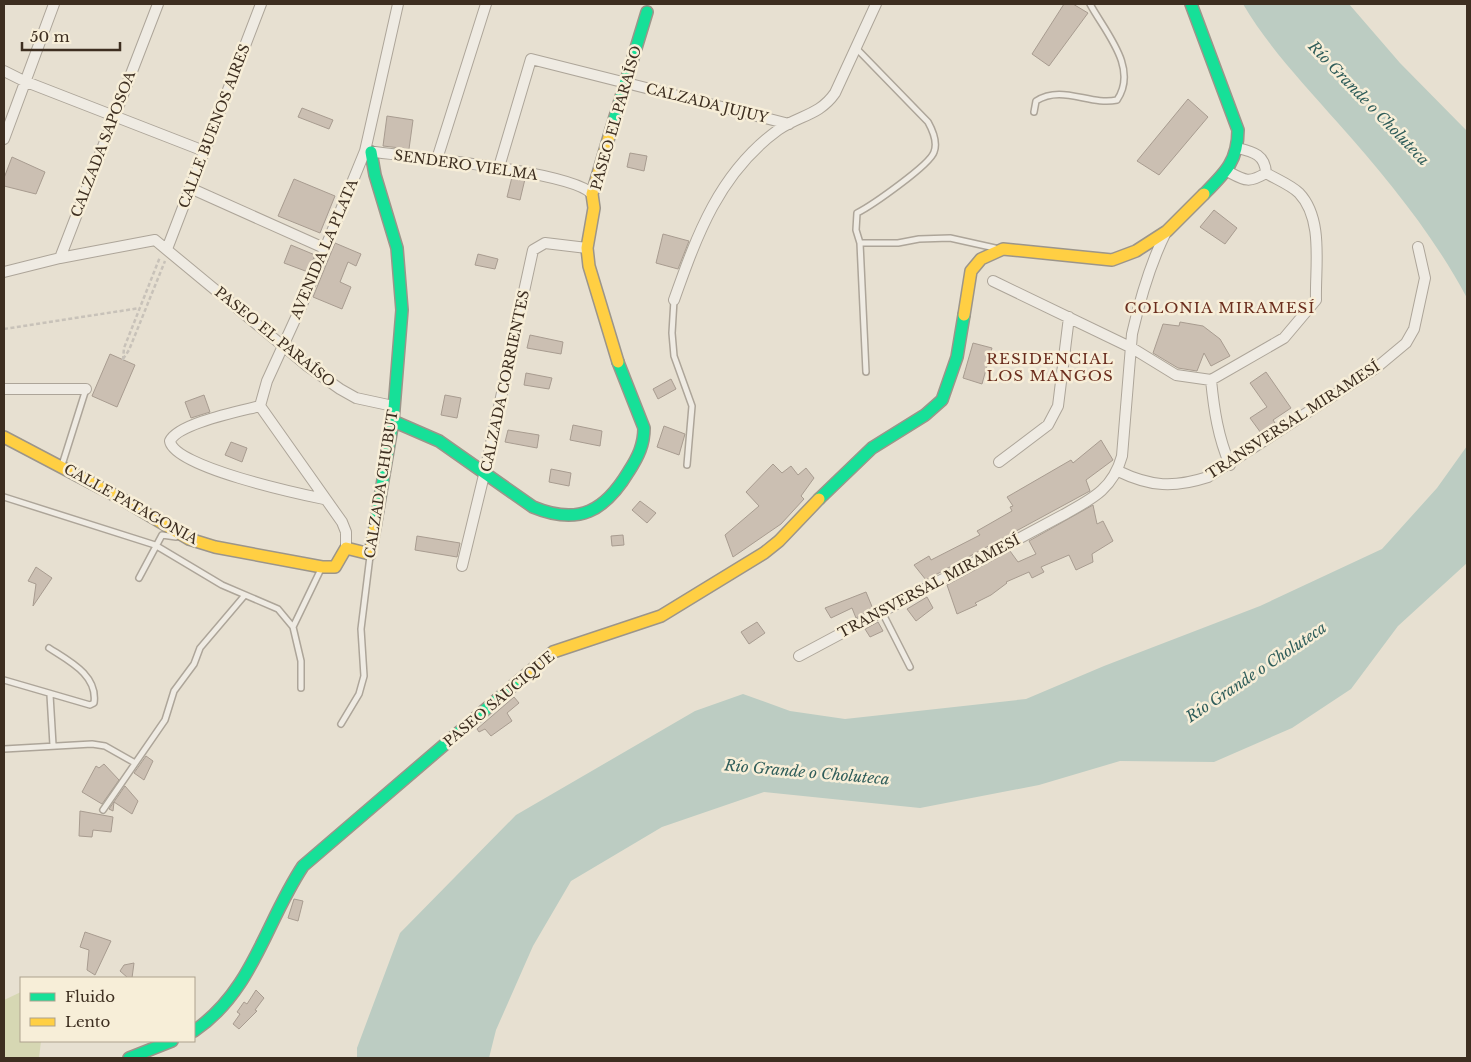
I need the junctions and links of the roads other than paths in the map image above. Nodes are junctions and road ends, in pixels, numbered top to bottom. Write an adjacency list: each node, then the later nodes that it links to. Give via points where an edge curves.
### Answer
1 (54, 4): 12 (street)
2 (158, 4): 15 (street, CALZADA SAPOSOA)
3 (262, 4): 19 (street, CALLE BUENOS AIRES)
4 (398, 4): 20 (street, AVENIDA LA PLATA)
5 (486, 4): 21 (street)
6 (876, 4): 10 (street)
7 (1090, 4): 14 (lane, via 1121,59 1124,90 1118,100 1107,102 1055,93 1036,101)
8 (1191, 4): 18 (street, via 1238,130)
9 (647, 12): 13 (street, PASEO EL PARAÍSO)
10 (857, 49): 16 (street, via 826,105); 28 (lane, via 928,122 935,145 930,158 873,205 857,213 856,230)
11 (4, 71): 12 (street)
12 (24, 81): 15 (street); 17 (street)
13 (626, 83): 16 (street, CALZADA JUJUY); 22 (street, CALZADA JUJUY, via 531,59); 26 (street, PASEO EL PARAÍSO)
14 (1034, 112)
15 (113, 116): 19 (street); 34 (street, CALZADA SAPOSOA)
16 (789, 124): 37 (street, via 746,160 710,208)
17 (4, 139)
18 (1238, 148): 23 (street); 24 (street, via 1256,153 1265,162)
19 (204, 151): 25 (street, CALLE BUENOS AIRES)
20 (368, 151): 21 (street, SENDERO VIELMA); 31 (street, AVENIDA LA PLATA); 46 (street, CALZADA CHUBUT, via 397,248 400,270 402,310)
21 (437, 160): 22 (street, SENDERO VIELMA)
22 (499, 167): 26 (street, SENDERO VIELMA, via 580,185)
23 (1227, 171): 24 (street, via 1243,180 1254,181); 27 (street)
24 (1266, 173): 42 (street, via 1298,192 1310,209 1315,229 1316,300 1284,338)
25 (190, 188): 30 (street, CALLE BUENOS AIRES); 31 (street)
26 (592, 194): 32 (street, PASEO EL PARAÍSO, via 594,208)
27 (1167, 230): 33 (street, via 1136,251 1112,260); 40 (street, via 1144,290 1132,334)
28 (860, 243): 33 (lane, via 950,238); 41 (lane)
29 (1418, 247): 50 (street, TRANSVERSAL MIRAMESÍ, via 1425,278 1414,329 1406,343 1376,368)
30 (167, 248): 34 (street, via 155,240); 39 (street, PASEO EL PARAÍSO)
31 (324, 248): 39 (street, AVENIDA LA PLATA)
32 (587, 248): 53 (street, CALZADA CORRIENTES, via 545,243 533,250); 53 (street, PASEO EL PARAÍSO, via 596,296 611,345 644,428 640,453 616,493 599,508 569,515 550,514 533,507)
33 (1003, 249): 78 (street, PASEO SAUCIQUE, via 981,259 971,271 957,357 942,400 925,415 872,448 764,552 662,616 552,652 303,866 291,881 253,963 224,1007 211,1021)
34 (60, 258): 35 (street)
35 (4, 272)
36 (993, 281): 38 (street)
37 (674, 300): 51 (lane, via 674,356 692,406)
38 (1069, 317): 40 (street); 49 (street, via 1058,406 1048,425)
39 (283, 345): 45 (street, AVENIDA LA PLATA); 46 (street, PASEO EL PARAÍSO, via 348,393 369,402)
40 (1132, 348): 42 (street, via 1176,375); 54 (street)
41 (866, 372)
42 (1210, 380): 50 (street, via 1221,444)
43 (4, 389): 44 (street)
44 (86, 389): 52 (lane)
45 (260, 406): 56 (street); 56 (street, via 189,426 172,436 171,445 188,458 227,474)
46 (393, 406): 47 (street, CALZADA CHUBUT)
47 (393, 421): 53 (street, PASEO EL PARAÍSO, via 439,441); 60 (street, CALZADA CHUBUT)
48 (4, 437): 52 (street, CALLE PATAGONIA)
49 (999, 462)
50 (1230, 464): 54 (street, TRANSVERSAL MIRAMESÍ, via 1185,485 1147,483)
51 (687, 465)
52 (61, 466): 57 (street, CALLE PATAGONIA)
53 (485, 471): 61 (street, CALZADA CORRIENTES)
54 (1118, 471): 65 (street, TRANSVERSAL MIRAMESÍ, via 1096,496)
55 (4, 497): 58 (lane)
56 (324, 499): 59 (street, via 342,522)
57 (189, 539): 58 (lane, via 162,535); 62 (street, CALLE PATAGONIA)
58 (156, 545): 63 (lane); 64 (lane, via 222,585)
59 (346, 548): 60 (street); 62 (street, via 342,560 335,567)
60 (370, 554): 73 (lane, CALZADA CHUBUT, via 361,629 364,676 359,694)
61 (462, 566)
62 (322, 567): 66 (lane)
63 (139, 578)
64 (245, 595): 66 (lane, via 278,609); 76 (lane, via 200,648 194,664 174,690 164,720)
65 (882, 612): 68 (street, TRANSVERSAL MIRAMESÍ); 69 (lane)
66 (293, 627): 71 (lane, via 301,660)
67 (49, 648): 72 (lane, via 88,676 95,696 94,703 90,705)
68 (799, 656)
69 (910, 667)
70 (4, 680): 72 (lane)
71 (301, 688)
72 (50, 695): 74 (lane)
73 (341, 724)
74 (53, 745): 75 (lane); 76 (lane, via 105,746)
75 (4, 750)
76 (135, 763): 77 (lane)
77 (104, 810)
78 (195, 1030)
79 (169, 1042): 80 (street)
80 (129, 1058)

